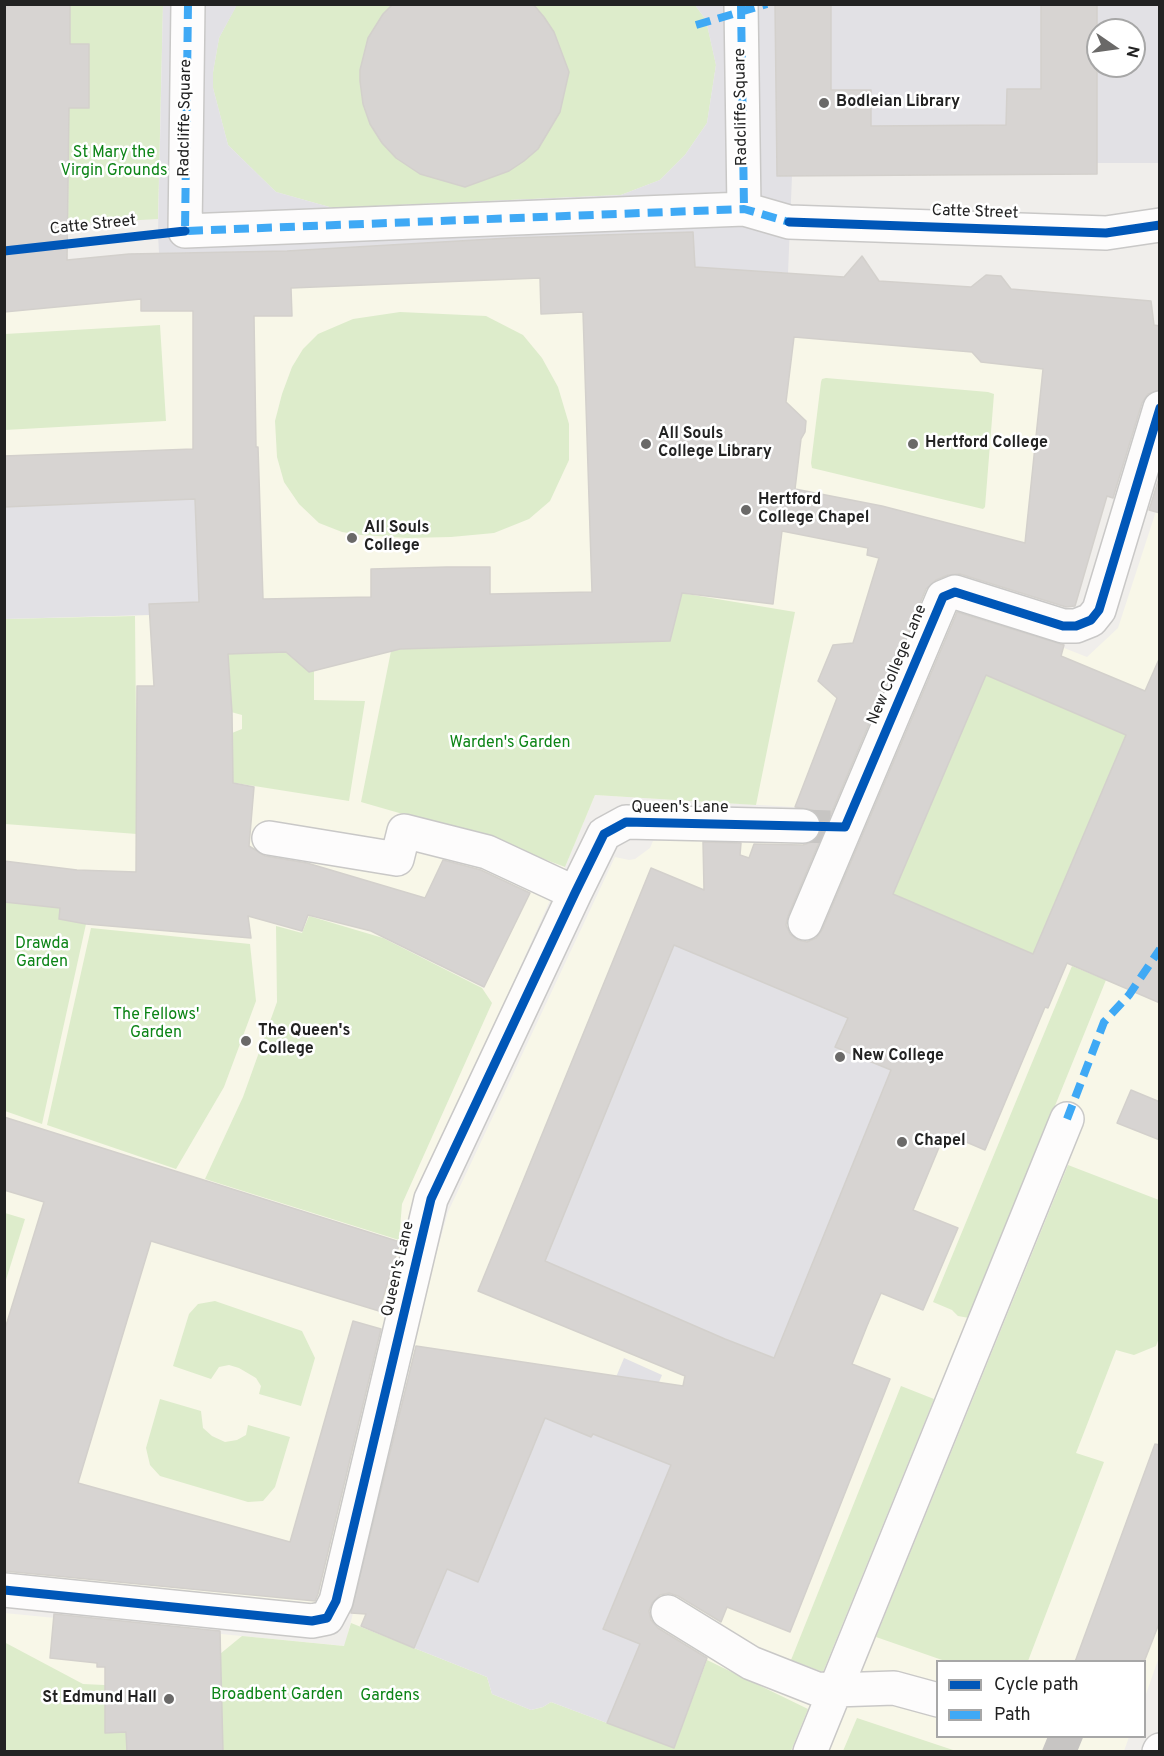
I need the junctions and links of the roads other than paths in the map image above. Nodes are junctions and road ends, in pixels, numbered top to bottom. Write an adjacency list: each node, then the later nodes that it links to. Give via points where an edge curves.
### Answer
1 (188, 4): 5 (street, Radcliffe Square)
2 (741, 4): 3 (street, Radcliffe Square)
3 (744, 209): 4 (street, Catte Street, via 789,222 1106,232); 5 (street, Catte Street)
4 (1160, 225)
5 (185, 231)
6 (1160, 408): 7 (street, New College Lane, via 1099,610 1091,620 1063,626 955,592 943,597)
7 (826, 827): 9 (street, Queen's Lane, via 626,822 604,834); 10 (street, New College Lane)
8 (268, 838): 9 (street, via 397,859 404,831 487,852)
9 (574, 893): 12 (street, Queen's Lane, via 431,1199 336,1601 327,1617 312,1621)
10 (805, 923)
11 (1067, 1119): 14 (street)
12 (4, 1590)
13 (668, 1612): 14 (street, via 751,1663 817,1689)
14 (835, 1690): 15 (street, via 894,1689); 16 (street)
15 (936, 1700)
16 (810, 1752)

